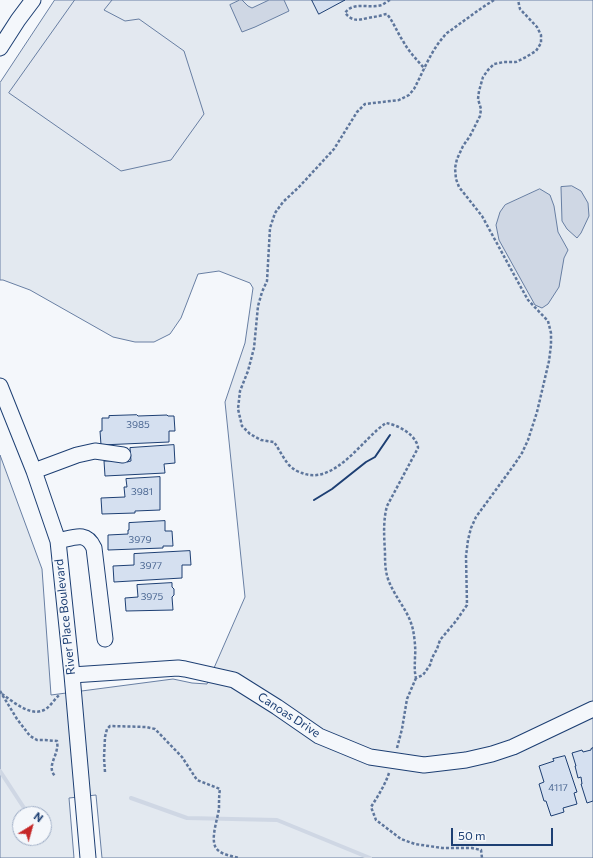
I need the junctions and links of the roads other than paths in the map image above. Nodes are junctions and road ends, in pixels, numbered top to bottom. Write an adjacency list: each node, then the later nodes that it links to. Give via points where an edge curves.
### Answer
1 (33, 0): 2 (street)
2 (0, 48)
3 (0, 386): 5 (street, River Place Boulevard)
4 (123, 455): 5 (street, via 95,451 77,454)
5 (34, 471): 6 (street, River Place Boulevard)
6 (58, 541): 7 (street, via 78,536 85,537 92,543); 8 (street, River Place Boulevard)
7 (105, 639)
8 (72, 680): 9 (street, Canoas Drive, via 178,668 234,680 319,736 370,757 424,765 492,754); 10 (street, River Place Boulevard)
9 (593, 710)
10 (88, 858)

